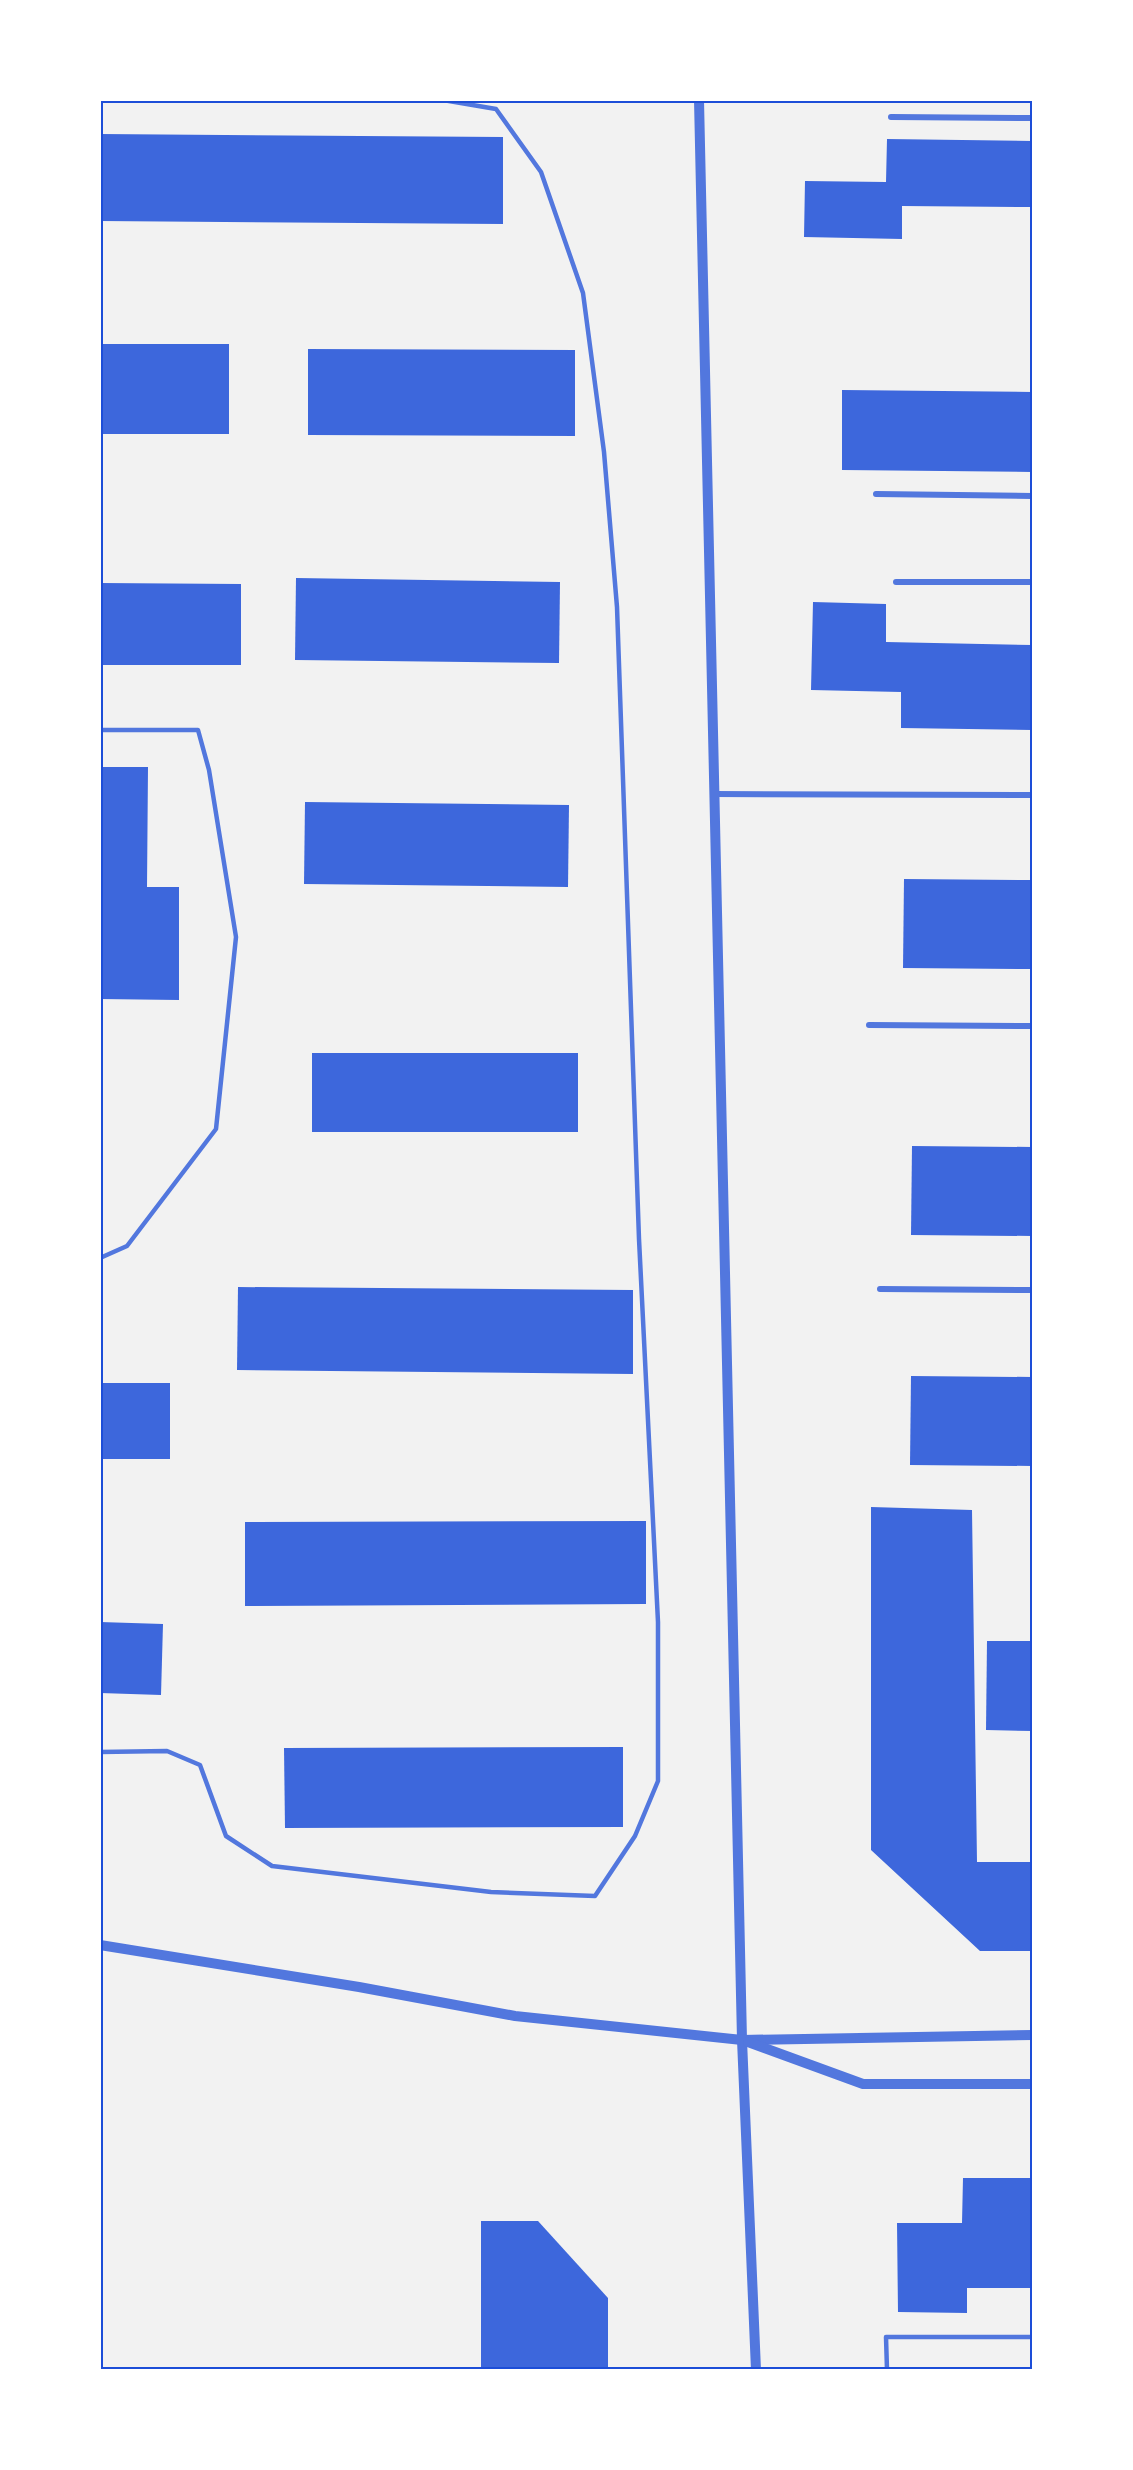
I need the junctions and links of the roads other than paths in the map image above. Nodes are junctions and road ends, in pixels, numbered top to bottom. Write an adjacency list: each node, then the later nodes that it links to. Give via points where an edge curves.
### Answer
1 (443, 100): 17 (lane, via 496,109 541,172 583,293 604,452 617,608 658,1622 658,1781 635,1836 595,1896 491,1892 272,1866 226,1836 200,1766 167,1751)
2 (699, 100): 10 (street)
3 (891, 117): 4 (street)
4 (1032, 118)
5 (876, 494): 6 (street)
6 (1032, 496)
7 (896, 582): 8 (street)
8 (1032, 582)
9 (100, 730): 14 (lane, via 198,730 209,770 236,937 216,1130 127,1246)
10 (714, 794): 11 (street); 20 (street)
11 (1032, 795)
12 (869, 1025): 13 (street)
13 (1032, 1026)
14 (100, 1258)
15 (880, 1289): 16 (street)
16 (1032, 1290)
17 (100, 1752)
18 (100, 1945): 20 (street, via 514,2016)
19 (1032, 2035): 20 (street)
20 (742, 2040): 21 (street, via 863,2084); 23 (street)
21 (1032, 2084)
22 (1032, 2337): 24 (lane, via 886,2337)
23 (756, 2370)
24 (887, 2370)

